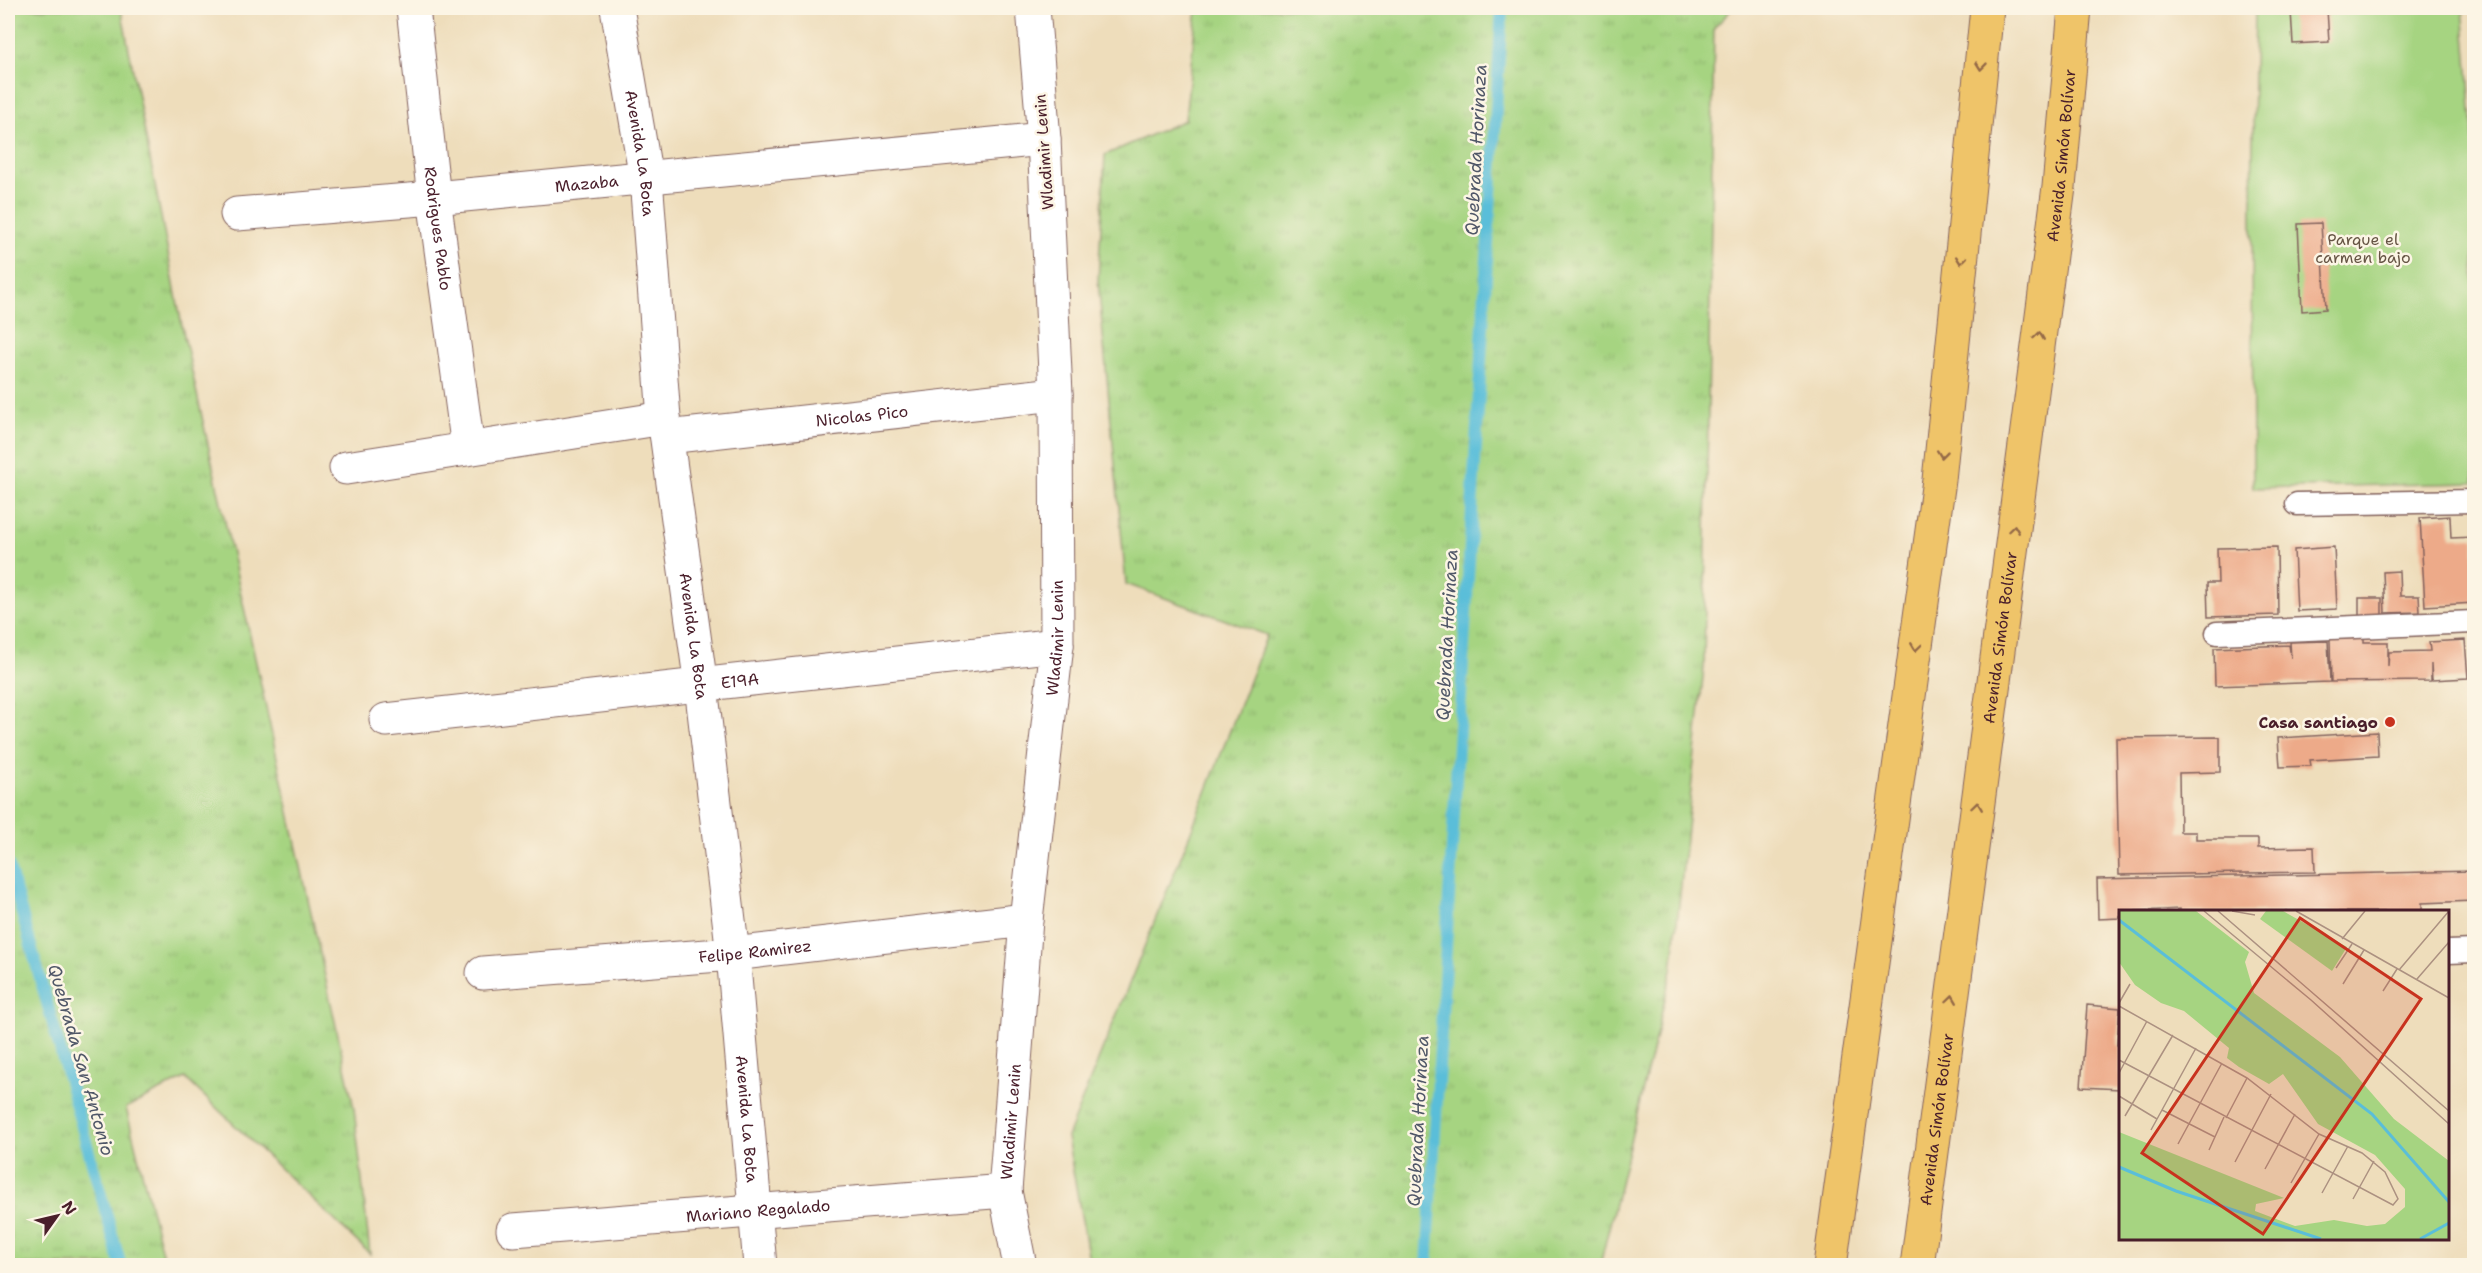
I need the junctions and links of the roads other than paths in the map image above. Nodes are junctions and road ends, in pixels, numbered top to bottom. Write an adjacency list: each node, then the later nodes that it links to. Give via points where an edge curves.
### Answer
1 (413, 8): 8 (street, Rodrigues Pablo)
2 (618, 8): 7 (street, Avenida La Bota)
3 (1033, 8): 6 (street, Wladimir Lenin)
4 (1987, 8): 31 (highway, one-way to 31, via 1939,480)
5 (2075, 8): 32 (highway, Avenida Simón Bolívar, one-way to 5, via 2059,188)
6 (1044, 139): 7 (street, Mazaba); 10 (street, Wladimir Lenin)
7 (646, 178): 8 (street, Mazaba); 11 (street, Avenida La Bota)
8 (434, 198): 9 (street, Mazaba); 12 (street, Rodrigues Pablo)
9 (237, 214)
10 (1056, 394): 11 (street, Nicolas Pico); 18 (street, Wladimir Lenin)
11 (665, 428): 12 (street, Nicolas Pico); 19 (street, Avenida La Bota)
12 (468, 448): 13 (street, Nicolas Pico)
13 (346, 468)
14 (2475, 501): 15 (lane)
15 (2297, 504)
16 (2475, 622): 17 (lane)
17 (2217, 633)
18 (1057, 645): 19 (street, E19A); 21 (street, Wladimir Lenin)
19 (701, 686): 20 (street, E19A); 24 (street, Avenida La Bota)
20 (386, 720)
21 (1026, 920): 24 (street, Felipe Ramirez); 26 (street, Wladimir Lenin)
22 (2475, 951): 23 (lane)
23 (2449, 952)
24 (734, 954): 25 (street, Felipe Ramirez); 27 (street, Avenida La Bota)
25 (483, 973)
26 (1005, 1191): 27 (street, Mariano Regalado); 30 (street, Wladimir Lenin)
27 (754, 1210): 28 (street, Mariano Regalado); 29 (street, Avenida La Bota)
28 (513, 1230)
29 (760, 1266)
30 (1020, 1266)
31 (1830, 1266)
32 (1917, 1266)

